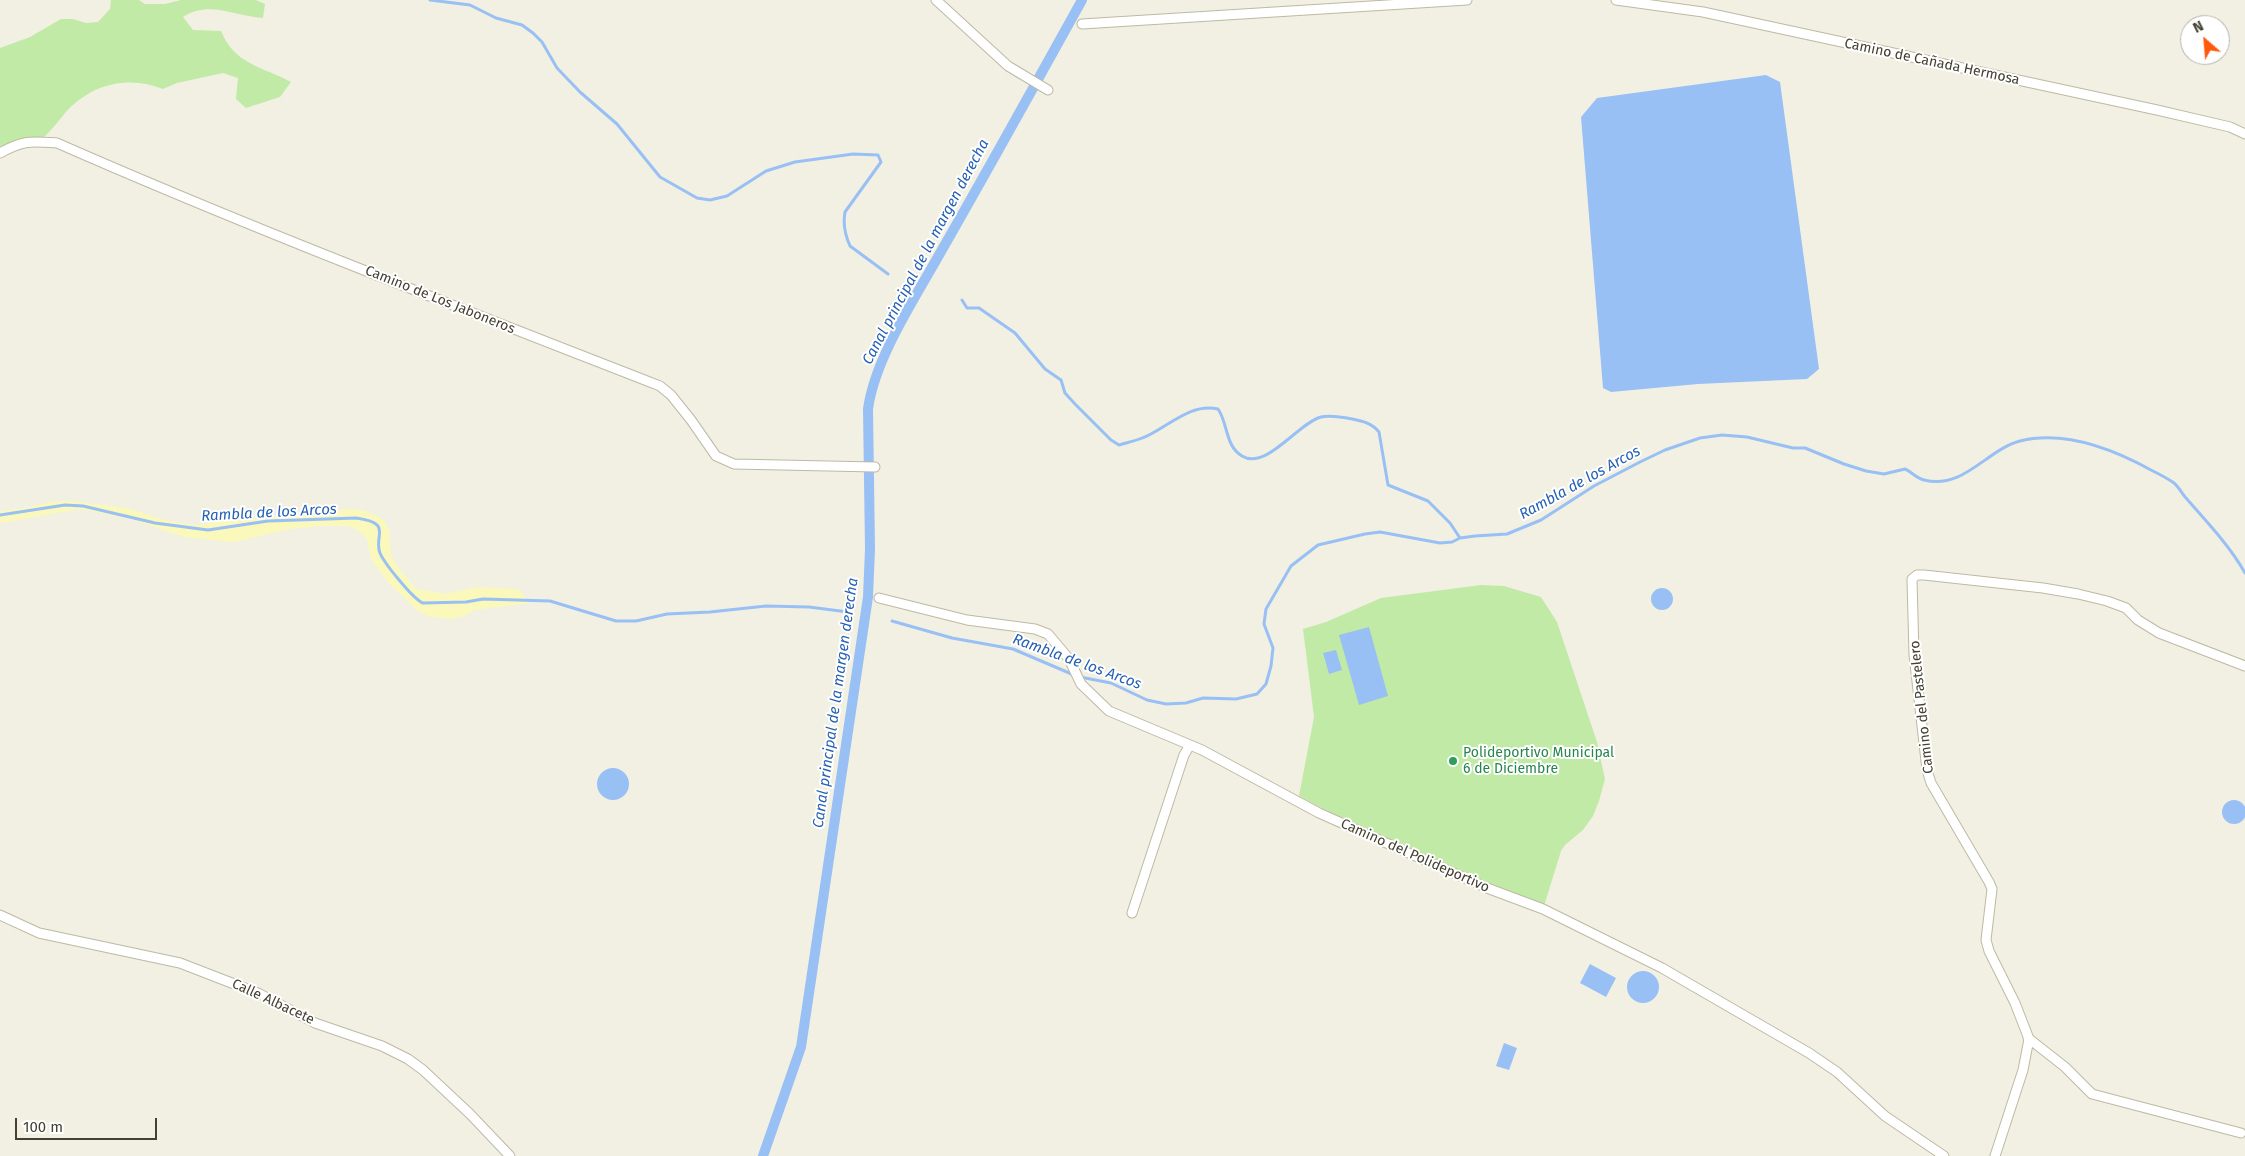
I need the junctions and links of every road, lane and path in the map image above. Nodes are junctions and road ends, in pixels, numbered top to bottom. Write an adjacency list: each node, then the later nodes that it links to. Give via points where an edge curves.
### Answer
1 (936, 0): 5 (street, via 1008,66)
2 (1467, 0): 4 (street)
3 (1616, 0): 6 (street, Camino de Cañada Hermosa, via 1703,12 2166,112)
4 (1082, 24)
5 (1046, 88)
6 (2245, 134)
7 (0, 153): 8 (street, Camino de Los Jaboneros, via 18,143 56,143 158,188 660,386 716,456 734,464)
8 (875, 467)
9 (879, 598): 11 (street, Camino del Polideportivo, via 967,620 1035,629 1048,634 1069,659 1081,684 1109,711)
10 (2245, 666): 14 (street, Camino del Pastelero, via 2159,633 2126,608 2078,594 1924,574 1912,578 1914,655 1927,770 1931,783 1992,889 1986,940)
11 (1190, 745): 12 (street); 17 (street, Camino del Polideportivo, via 1319,813 1543,910 1662,968 1809,1053 1837,1072 1885,1116)
12 (1132, 913)
13 (0, 915): 16 (street, Calle Albacete, via 39,933 180,963 260,994 315,1023 382,1046 423,1070)
14 (2028, 1038): 15 (street, via 2065,1067 2092,1094); 18 (street, Camino del Pastelero, via 2023,1070)
15 (2241, 1132)
16 (510, 1156)
17 (1944, 1156)
18 (1995, 1156)

